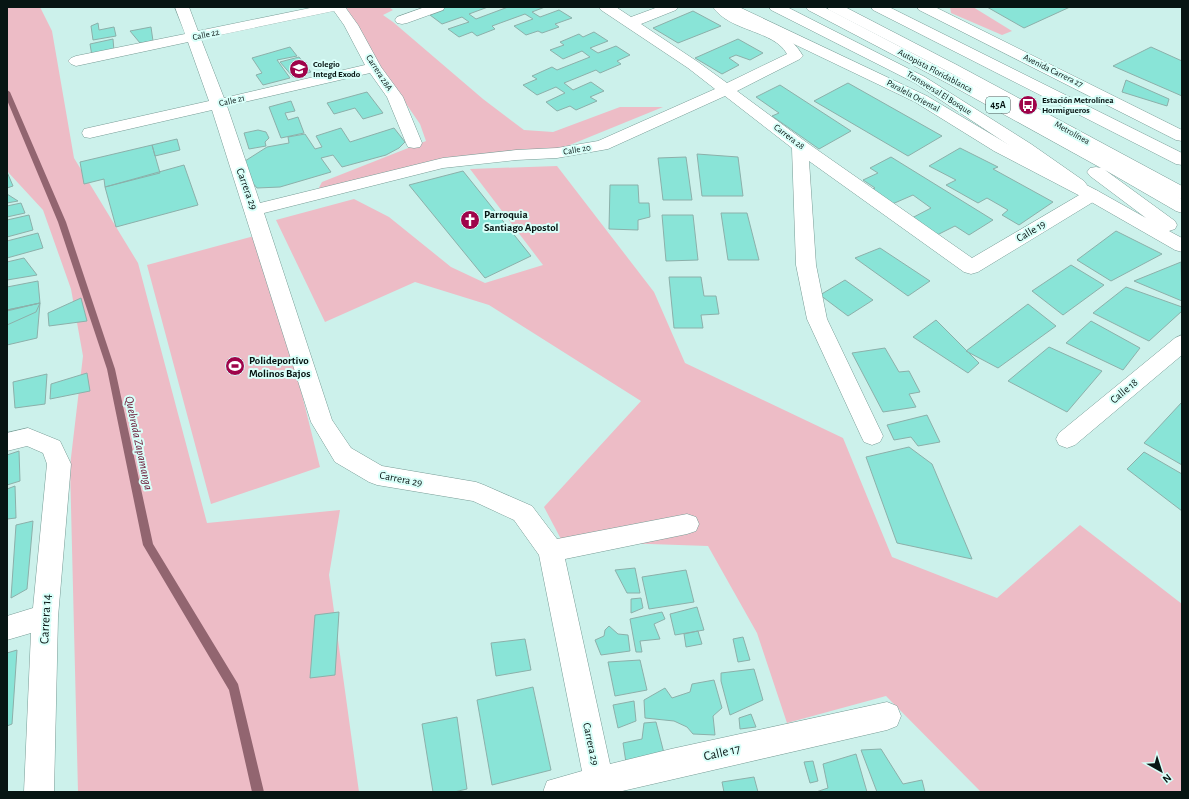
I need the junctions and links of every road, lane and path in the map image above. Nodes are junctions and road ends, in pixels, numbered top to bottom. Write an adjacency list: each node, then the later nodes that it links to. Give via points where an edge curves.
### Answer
1 (182, 7): 16 (main road, Carrera 29)
2 (337, 7): 16 (main road, Calle 22); 19 (main road, Carrera 28A, via 351,25)
3 (438, 7): 14 (main road)
4 (606, 7): 15 (main road, Carrera 28)
5 (671, 7): 15 (main road)
6 (720, 7): 20 (main road, Calle 20, via 739,22 782,41 793,49 795,56)
7 (728, 7): 31 (main road, Paralela Oriental, via 921,99 1000,147)
8 (776, 7): 31 (main road, Transversal El Bosque, via 920,80 1012,139)
9 (812, 7): 23 (main road, Autopista Floridablanca / 45A)
10 (834, 7): 30 (main road, Metrolínea)
11 (852, 7): 29 (main road, Metrolínea)
12 (878, 7): 17 (main road)
13 (929, 8): 21 (main road, Avenida Carrera 27)
14 (402, 20)
15 (630, 23): 20 (main road, Carrera 28)
16 (193, 37): 18 (main road, Calle 22); 22 (main road, Carrera 29)
17 (958, 48): 21 (main road); 28 (main road)
18 (76, 61)
19 (374, 68): 22 (main road, Calle 21); 26 (main road, Carrera 28A, via 395,97)
20 (726, 90): 27 (main road, Carrera 28); 33 (main road, Calle 20, via 602,145 557,153 443,163)
21 (1093, 90): 25 (main road, Avenida Carrera 27)
22 (217, 104): 24 (main road, Calle 21); 33 (main road, Carrera 29)
23 (1029, 122): 32 (main road, Autopista Floridablanca / 45A); 34 (main road)
24 (90, 133)
25 (1182, 136)
26 (414, 143)
27 (800, 146): 36 (main road, Carrera 28); 38 (main road, via 806,265 817,319)
28 (1182, 160)
29 (1182, 181)
30 (1182, 193)
31 (1092, 195): 35 (main road); 36 (main road, Calle 19)
32 (1182, 208)
33 (254, 210): 42 (main road, Carrera 29, via 322,422 343,455 377,475 476,492 523,512)
34 (1182, 235)
35 (1182, 246)
36 (971, 267)
37 (1182, 343): 39 (main road, Calle 18)
38 (872, 436)
39 (1067, 439)
40 (7, 442): 43 (main road, Carrera 14, via 28,437 52,447 59,464)
41 (687, 524): 42 (main road)
42 (551, 551): 46 (main road, Carrera 29)
43 (45, 617): 44 (main road); 47 (main road, Carrera 14)
44 (7, 628)
45 (887, 716): 46 (main road, Calle 17)
46 (600, 787): 48 (main road, Calle 17)
47 (39, 792)
48 (558, 792)

